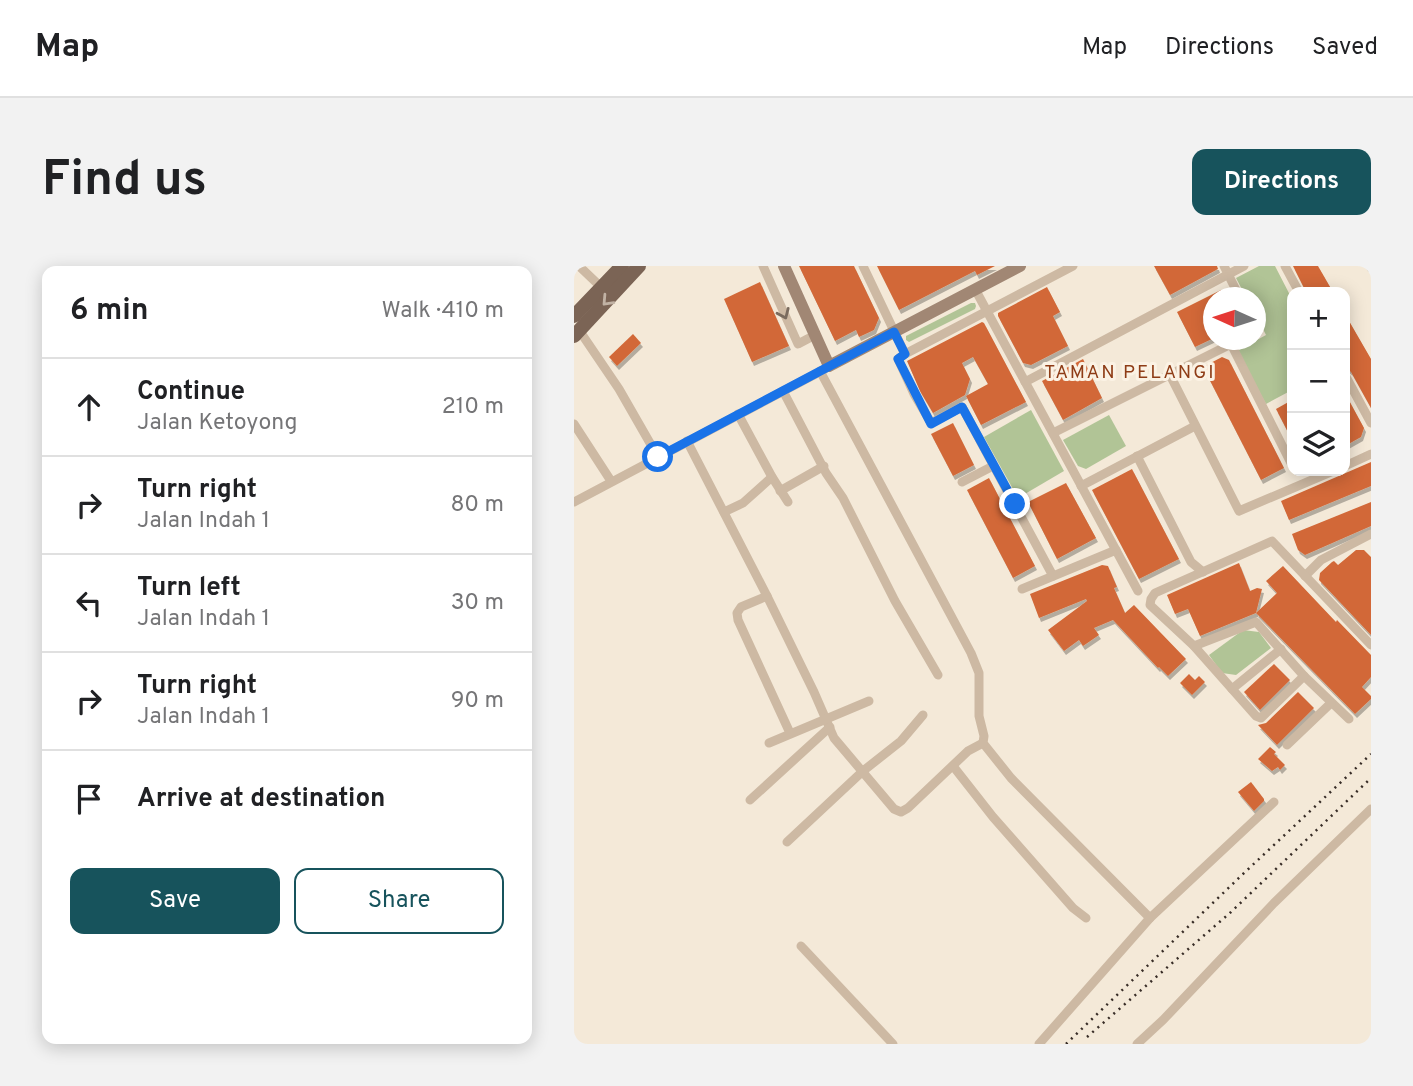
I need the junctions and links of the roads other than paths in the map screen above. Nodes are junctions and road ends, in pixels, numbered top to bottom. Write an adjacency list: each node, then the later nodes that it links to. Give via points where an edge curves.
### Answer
1 (579, 266): 12 (street)
2 (622, 266): 12 (main road)
3 (639, 266): 17 (main road, one-way to 17)
4 (763, 266): 19 (street, one-way to 19, via 798,344)
5 (784, 266): 19 (street)
6 (863, 266): 18 (street)
7 (1020, 266): 15 (street)
8 (1073, 266): 16 (street)
9 (1244, 266): 11 (street)
10 (1285, 266): 14 (street)
11 (1226, 270): 13 (street); 25 (street)
12 (601, 287): 17 (main road)
13 (1234, 287)
14 (1296, 287)
15 (975, 289): 16 (street); 18 (street)
16 (987, 311): 22 (street); 25 (street)
17 (576, 327): 37 (street, via 619,388)
18 (894, 332): 22 (street); 23 (street)
19 (815, 335): 23 (street)
20 (1219, 350): 24 (street)
21 (1239, 350): 34 (street)
22 (905, 354): 40 (street, via 898,359 931,424 962,407)
23 (825, 369): 27 (street); 71 (street, via 971,653 979,673)
24 (1170, 375): 31 (street); 32 (street)
25 (1025, 382): 32 (street)
26 (1350, 384): 29 (street)
27 (783, 391): 28 (street); 39 (street)
28 (738, 414): 33 (street); 42 (street)
29 (1371, 423)
30 (574, 424): 43 (street)
31 (1195, 426): 36 (street); 41 (street, via 1239,511)
32 (1053, 433): 45 (street)
33 (687, 441): 37 (street); 49 (street)
34 (1287, 454)
35 (1371, 454): 38 (street)
36 (1137, 456): 45 (street); 52 (street, via 1191,562)
37 (658, 457): 43 (street)
38 (1350, 464)
39 (824, 466): 46 (street); 61 (street)
40 (993, 466): 44 (street); 53 (street)
41 (1316, 476)
42 (772, 477): 46 (street); 49 (street, via 743,503)
43 (611, 481): 47 (street)
44 (962, 482)
45 (1081, 486): 51 (street)
46 (780, 491): 48 (street)
47 (574, 502)
48 (788, 502)
49 (724, 512): 57 (street)
50 (1369, 538): 54 (street, via 1321,560)
51 (1116, 550): 53 (street); 56 (street)
52 (1203, 572): 54 (street, via 1272,541); 59 (street, via 1155,593 1150,605)
53 (1053, 576): 55 (street)
54 (1305, 576): 58 (street)
55 (1022, 589)
56 (1138, 591)
57 (767, 596): 68 (street); 69 (street, via 741,607 738,620)
58 (1371, 645)
59 (1194, 646): 60 (street, via 1256,622); 63 (street)
60 (1281, 649): 62 (street); 63 (street)
61 (938, 675)
62 (1304, 676): 63 (street, via 1261,718); 65 (street)
63 (1232, 689)
64 (869, 701): 68 (street)
65 (1331, 703): 67 (street); 72 (street)
66 (923, 715): 74 (street, via 901,741)
67 (1349, 719)
68 (828, 723): 69 (street); 74 (street, via 834,738); 75 (street)
69 (790, 733): 70 (street)
70 (769, 743)
71 (983, 743): 73 (street); 80 (street, via 1011,778)
72 (1287, 745)
73 (953, 766): 74 (street, via 901,812); 79 (street)
74 (863, 771): 78 (street)
75 (750, 800)
76 (1274, 802): 80 (street)
77 (1371, 809): 84 (street)
78 (787, 842)
79 (1086, 918)
80 (1150, 918): 83 (street)
81 (801, 946): 82 (street)
82 (893, 1044)
83 (1039, 1044)
84 (1137, 1044)

